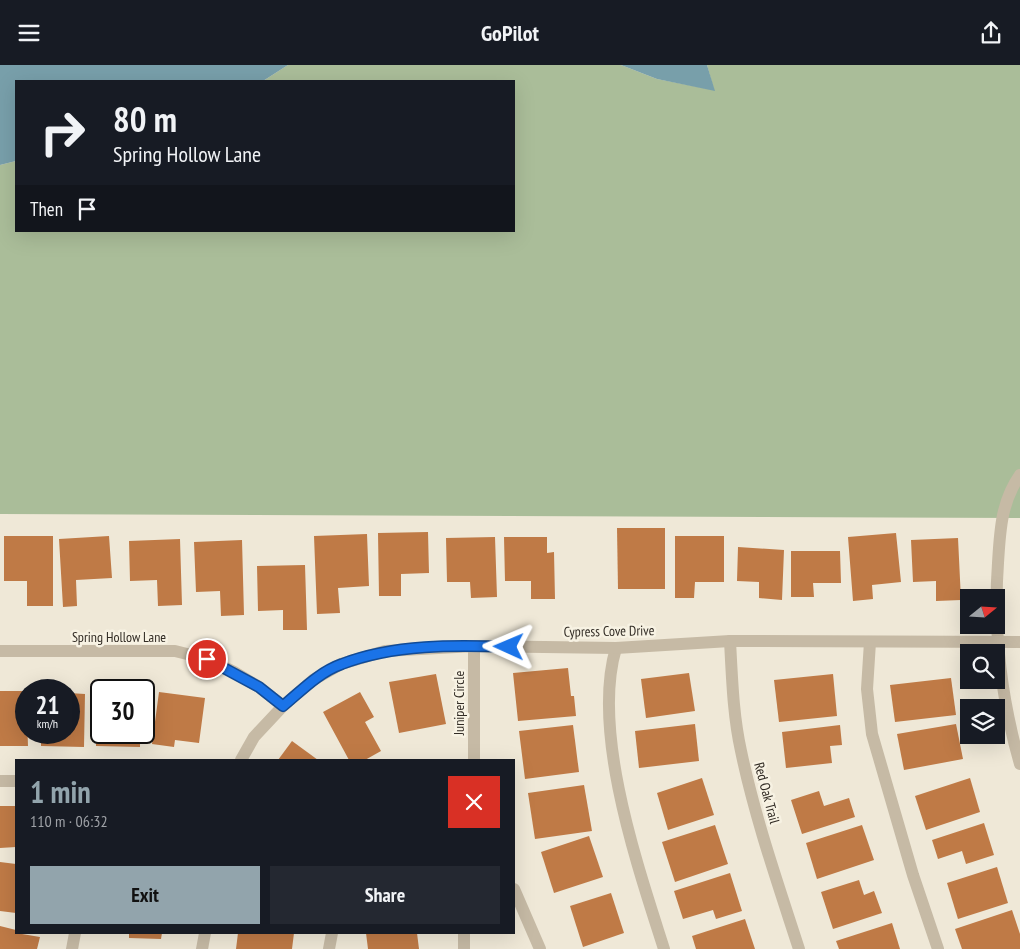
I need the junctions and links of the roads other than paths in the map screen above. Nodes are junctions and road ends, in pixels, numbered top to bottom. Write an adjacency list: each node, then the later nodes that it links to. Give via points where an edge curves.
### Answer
1 (1020, 475): 4 (street, via 1006,499 1000,527)
2 (730, 641): 3 (street, Cypress Cove Drive); 7 (street, Cypress Cove Drive); 26 (street, Red Oak Trail, via 734,704 748,786)
3 (870, 642): 4 (street, Cypress Cove Drive); 27 (street, via 868,689 872,734)
4 (996, 642): 5 (street, Cypress Cove Drive); 12 (street, via 1004,701)
5 (1020, 642)
6 (474, 646): 7 (street, Cypress Cove Drive); 9 (street, Cypress Cove Drive, via 385,651 340,664 313,680); 11 (street, Juniper Circle)
7 (616, 648): 25 (street, via 608,685 614,756 632,843)
8 (0, 651): 9 (street, Spring Hollow Lane, via 175,651 207,659 234,672)
9 (283, 706): 10 (street, Cypress Cove Drive, via 254,737)
10 (242, 759)
11 (474, 759)
12 (1020, 764)
13 (0, 781): 14 (street)
14 (15, 781)
15 (515, 891): 24 (street)
16 (75, 934): 20 (street)
17 (205, 934): 21 (street)
18 (332, 934): 22 (street)
19 (464, 934): 23 (street)
20 (72, 949)
21 (202, 949)
22 (330, 949)
23 (464, 949)
24 (540, 949)
25 (664, 949)
26 (799, 949)
27 (938, 949)

